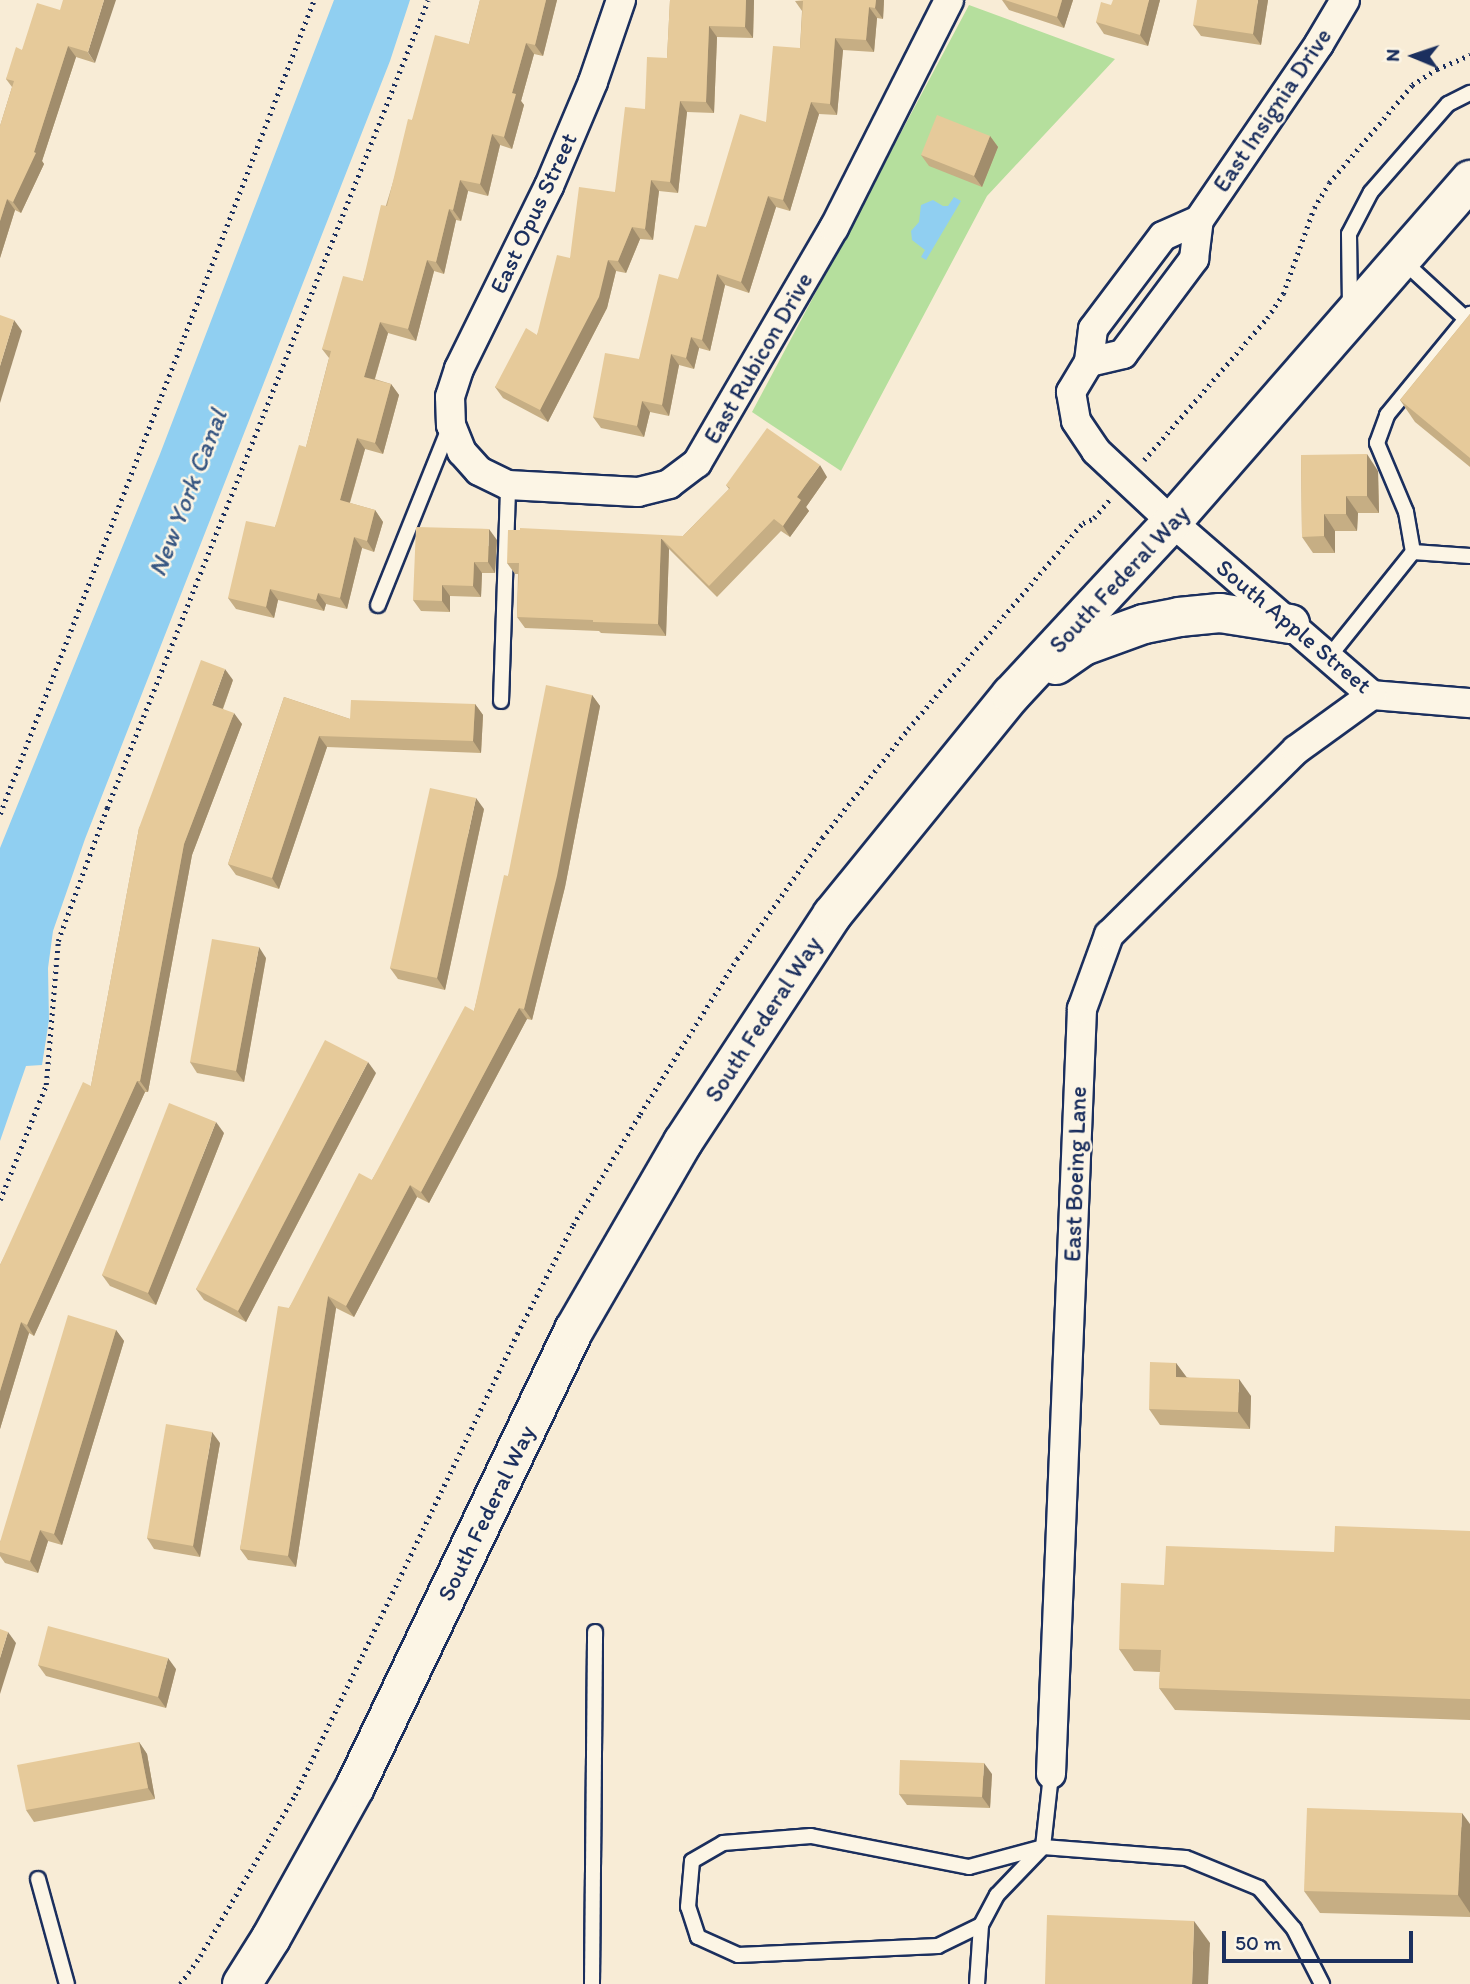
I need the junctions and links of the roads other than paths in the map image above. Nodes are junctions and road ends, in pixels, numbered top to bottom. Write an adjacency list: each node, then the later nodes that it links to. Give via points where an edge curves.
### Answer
1 (621, 0): 11 (street, East Opus Street, via 549,186 459,369 450,397)
2 (949, 0): 12 (street, East Rubicon Drive, via 834,228 697,463 669,484 638,492)
3 (1345, 0): 6 (street, East Insignia Drive)
4 (1470, 93): 9 (lane, via 1448,103 1371,192 1354,223 1349,234)
5 (1470, 180): 7 (main road, South Federal Way)
6 (1199, 220): 10 (street, East Insignia Drive, via 1163,236 1093,329); 10 (street, East Insignia Drive, via 1194,259 1123,354)
7 (1401, 259): 8 (lane); 9 (main road, South Federal Way)
8 (1468, 316): 14 (lane, via 1387,415 1377,443 1406,512)
9 (1350, 318): 13 (main road, South Federal Way)
10 (1089, 362): 13 (street, East Insignia Drive, via 1071,393 1076,421 1096,451)
11 (451, 425): 12 (street, East Rubicon Drive, via 462,452 479,471); 16 (lane)
12 (508, 485): 21 (lane)
13 (1172, 522): 17 (street, South Apple Street); 19 (main road, South Federal Way)
14 (1413, 552): 15 (lane); 18 (lane)
15 (1470, 556)
16 (378, 605)
17 (1290, 624): 18 (street, South Apple Street); 19 (main road, via 1220,613 1144,624 1083,646)
18 (1328, 658): 20 (street, South Apple Street)
19 (1010, 695): 29 (main road, South Federal Way, via 832,915 683,1142 574,1330 355,1787)
20 (1372, 695): 22 (street, South Apple Street); 24 (street, East Boeing Lane, via 1296,750 1109,935 1082,1009)
21 (500, 701)
22 (1470, 703)
23 (596, 1632): 30 (lane)
24 (1051, 1774): 25 (lane)
25 (1043, 1847): 27 (lane, via 997,1895); 27 (lane, via 969,1867 811,1836 723,1843 692,1861 688,1907 698,1937 738,1955 938,1946); 32 (lane, via 1186,1858 1259,1888 1294,1929)
26 (38, 1879): 28 (lane)
27 (981, 1925): 31 (lane)
28 (67, 1984)
29 (242, 1984)
30 (592, 1984)
31 (977, 1984)
32 (1322, 1984)

